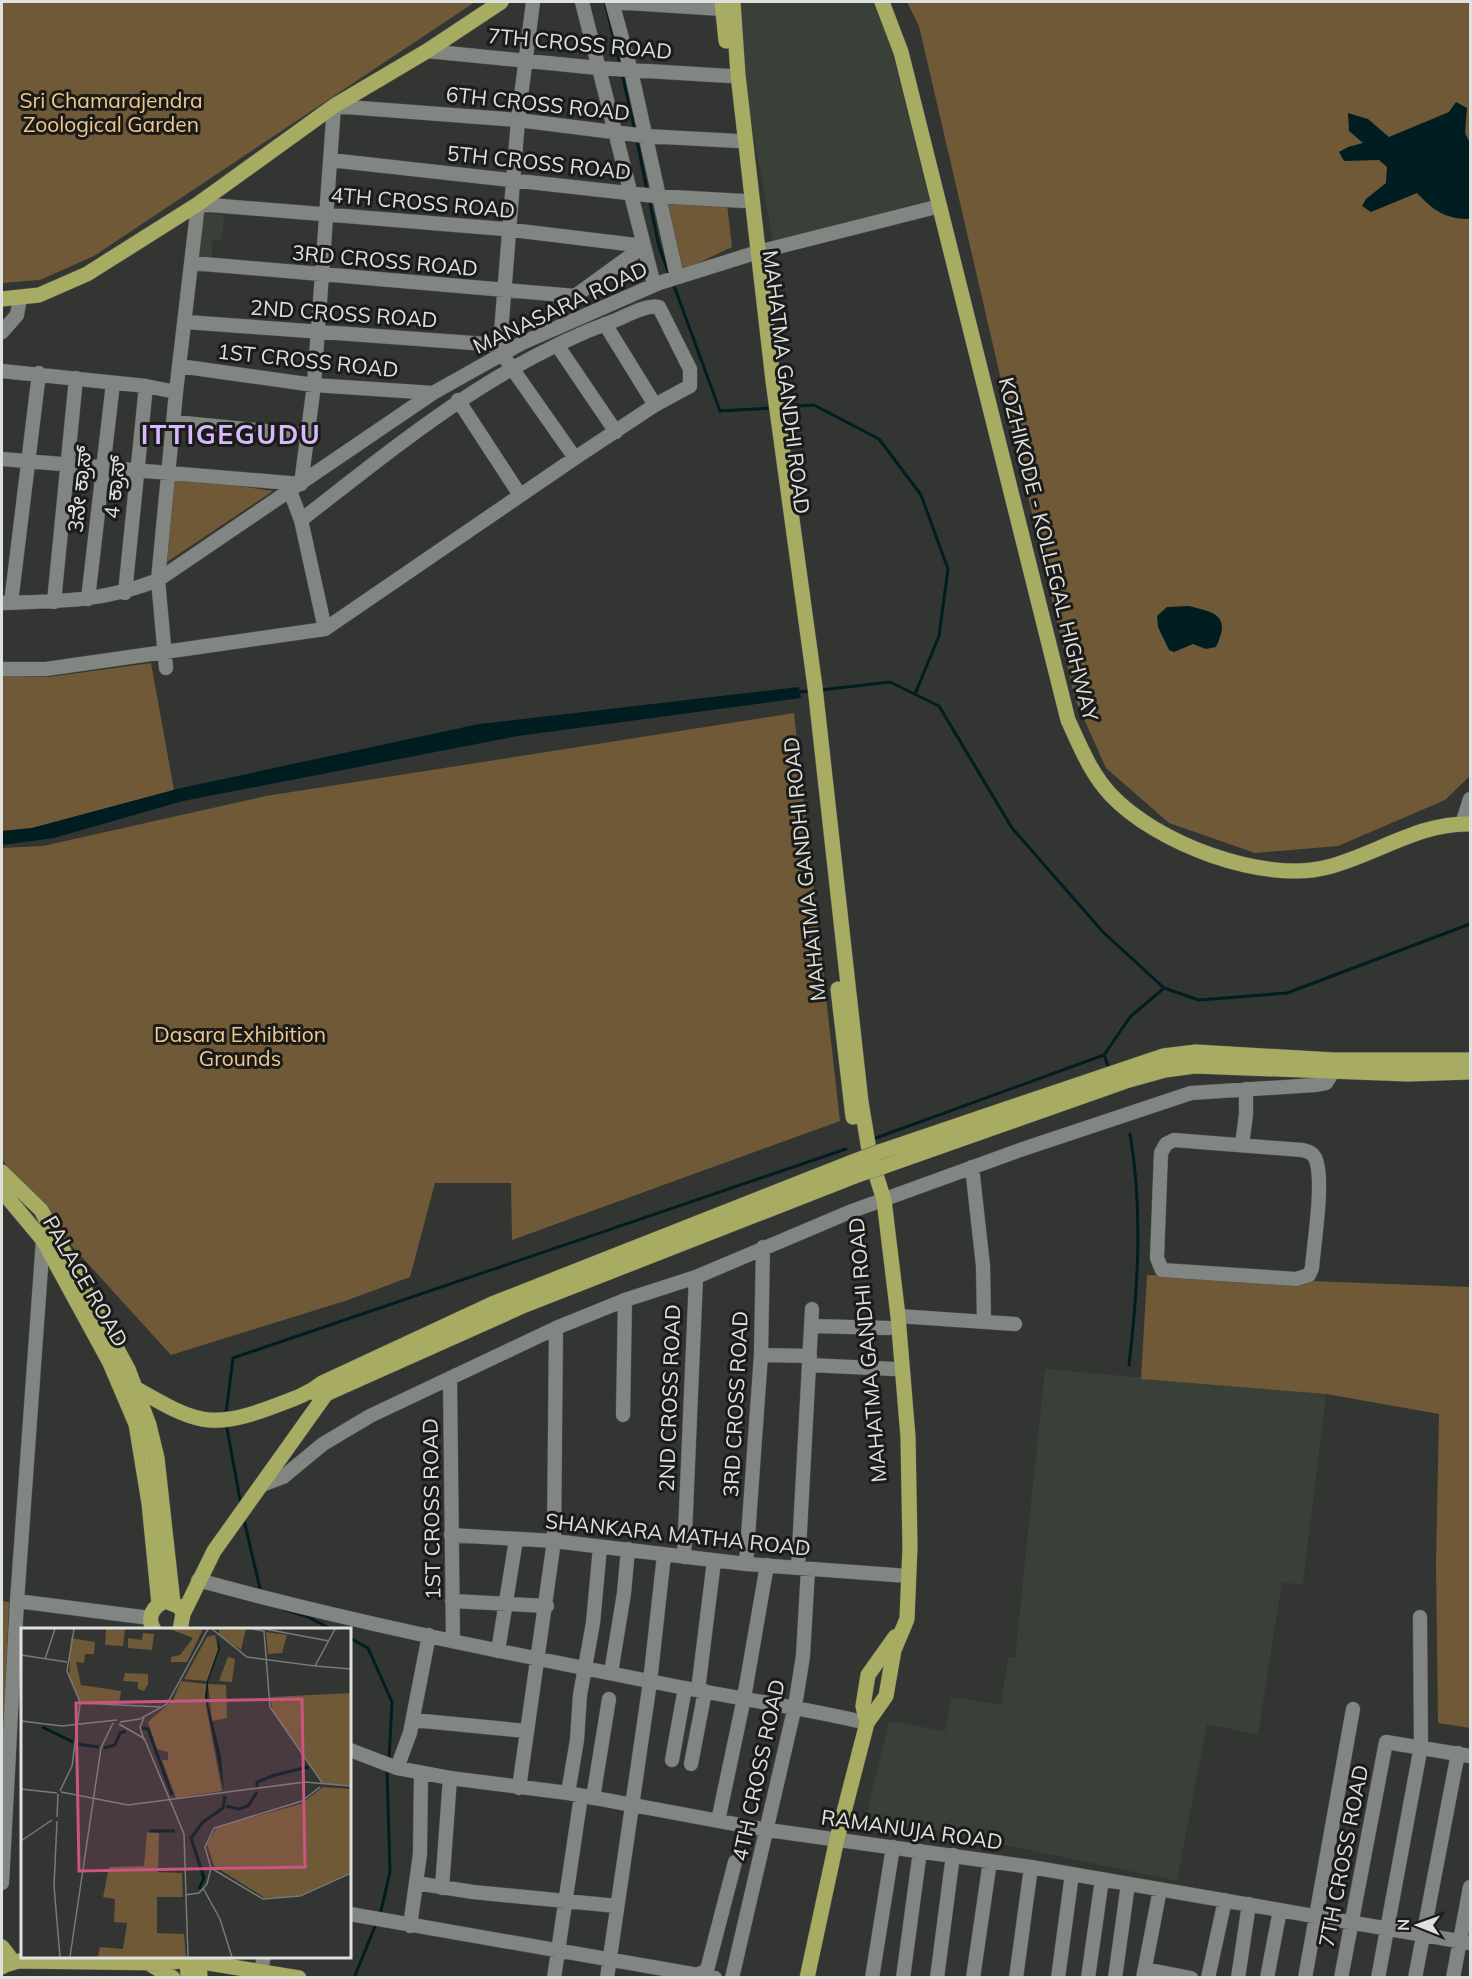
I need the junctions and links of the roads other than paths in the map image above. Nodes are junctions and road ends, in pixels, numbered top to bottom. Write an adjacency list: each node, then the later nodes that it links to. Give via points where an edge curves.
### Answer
1 (501, 2): 7 (main road)
2 (533, 2): 8 (street)
3 (582, 2): 9 (street)
4 (612, 2): 6 (street); 9 (street)
5 (882, 2): 22 (main road, KOZHIKODE - KOLLEGAL HIGHWAY, via 901,52)
6 (726, 4): 10 (main road, MAHATMA GANDHI ROAD); 26 (main road, MAHATMA GANDHI ROAD, via 738,75)
7 (428, 51): 8 (street, 7TH CROSS ROAD); 11 (main road)
8 (526, 59): 9 (street, 7TH CROSS ROAD); 12 (street)
9 (616, 69): 10 (street, 7TH CROSS ROAD); 13 (street); 14 (street)
10 (729, 76): 15 (main road, MAHATMA GANDHI ROAD)
11 (334, 106): 12 (street, 6TH CROSS ROAD); 16 (street); 21 (main road)
12 (518, 120): 13 (street, 6TH CROSS ROAD); 17 (street)
13 (619, 133): 14 (street, 6TH CROSS ROAD); 18 (street)
14 (642, 135): 15 (street, 6TH CROSS ROAD); 19 (street)
15 (738, 141): 20 (main road, MAHATMA GANDHI ROAD)
16 (330, 160): 17 (street, 5TH CROSS ROAD); 23 (street)
17 (513, 179): 18 (street, 5TH CROSS ROAD); 24 (street)
18 (636, 194): 19 (street, 5TH CROSS ROAD); 25 (street)
19 (657, 196): 20 (street, 5TH CROSS ROAD); 29 (street)
20 (744, 201): 26 (main road, MAHATMA GANDHI ROAD)
21 (198, 204): 23 (street, 4TH CROSS ROAD); 27 (street); 32 (main road, via 87,274 39,295)
22 (940, 206): 26 (street, MANASARA ROAD); 75 (main road, KOZHIKODE - KOLLEGAL HIGHWAY, via 1068,720 1090,767 1110,795 1170,837 1203,851 1278,871 1326,868 1423,831)
23 (326, 216): 24 (street, 4TH CROSS ROAD); 28 (street)
24 (509, 230): 25 (street, 4TH CROSS ROAD); 31 (street)
25 (644, 246): 30 (street); 31 (street, 3RD CROSS ROAD, via 575,296)
26 (754, 253): 29 (street, MANASARA ROAD); 85 (main road, MAHATMA GANDHI ROAD, via 770,404 811,694 852,1109 861,1158)
27 (192, 263): 28 (street, 3RD CROSS ROAD); 34 (street)
28 (322, 276): 31 (street, 3RD CROSS ROAD); 37 (street)
29 (677, 277): 30 (street, MANASARA ROAD)
30 (656, 284): 39 (street, MANASARA ROAD)
31 (505, 291): 39 (street)
32 (20, 298): 33 (main road); 36 (street, via 18,315)
33 (2, 299)
34 (186, 322): 37 (street, 2ND CROSS ROAD); 40 (street)
35 (605, 324): 38 (street); 51 (street); 51 (street, via 659,307 690,369 691,382)
36 (2, 332)
37 (318, 333): 39 (street, 2ND CROSS ROAD); 46 (street)
38 (557, 345): 41 (street); 53 (street)
39 (501, 350): 41 (street); 49 (street, MANASARA ROAD)
40 (179, 366): 46 (street, 1ST CROSS ROAD); 48 (street)
41 (511, 367): 50 (street); 55 (street)
42 (2, 371): 43 (street)
43 (39, 373): 44 (street); 57 (street)
44 (76, 378): 45 (street); 58 (street)
45 (113, 383): 47 (street); 59 (street, 3ನೆೇ ಕ್ರಾಸ್)
46 (314, 385): 49 (street, 1ST CROSS ROAD); 54 (street)
47 (146, 386): 48 (street); 60 (street, 4 ಕ್ರಾಸ್)
48 (176, 392): 52 (street)
49 (433, 393): 62 (street, MANASARA ROAD)
50 (458, 400): 63 (street); 64 (street)
51 (655, 405): 53 (street)
52 (174, 422): 54 (street); 61 (street)
53 (616, 432): 55 (street)
54 (308, 435): 62 (street)
55 (575, 458): 63 (street)
56 (2, 459): 57 (street)
57 (26, 462): 58 (street); 69 (street)
58 (69, 463): 59 (street); 68 (street)
59 (102, 467): 60 (street); 67 (street, 3ನೆೇ ಕ್ರಾಸ್)
60 (136, 471): 61 (street); 66 (street, 4 ಕ್ರಾಸ್)
61 (168, 473): 62 (street); 65 (street)
62 (295, 488): 64 (street); 65 (street, MANASARA ROAD)
63 (520, 495): 70 (street)
64 (301, 520): 70 (street)
65 (158, 580): 66 (street, MANASARA ROAD); 71 (street)
66 (125, 593): 67 (street, MANASARA ROAD)
67 (88, 599): 68 (street, MANASARA ROAD)
68 (54, 602): 69 (street, MANASARA ROAD)
69 (6, 603)
70 (325, 629): 71 (street)
71 (164, 653): 72 (street); 73 (street, via 46,669)
72 (166, 668)
73 (2, 669)
74 (1470, 799): 75 (street)
75 (1466, 824)
76 (1470, 1059): 81 (main road, via 1334,1060 1196,1052 1163,1056)
77 (1333, 1072): 78 (main road); 79 (street, via 1326,1083); 81 (main road, via 1195,1066 1165,1070)
78 (1470, 1072)
79 (1246, 1089): 80 (street); 82 (street, via 1191,1093)
80 (1242, 1145): 80 (street, via 1174,1140 1164,1147 1156,1258 1162,1270 1296,1279 1309,1275 1317,1161 1302,1150)
81 (881, 1160): 100 (main road, bridge)
82 (972, 1167): 85 (street); 91 (street, via 983,1266)
83 (2, 1172): 101 (main road, via 41,1210 112,1339)
84 (2, 1191): 86 (main road, PALACE ROAD)
85 (879, 1201): 87 (street); 92 (main road, MAHATMA GANDHI ROAD)
86 (43, 1240): 101 (main road, PALACE ROAD); 117 (street)
87 (763, 1247): 88 (street); 96 (street, 3RD CROSS ROAD)
88 (696, 1277): 89 (street); 110 (street, 2ND CROSS ROAD)
89 (626, 1300): 95 (street); 102 (street)
90 (812, 1309): 94 (street, 4TH CROSS ROAD)
91 (984, 1321): 92 (street); 93 (street)
92 (894, 1322): 94 (street); 98 (main road, MAHATMA GANDHI ROAD); 115 (main road, MAHATMA GANDHI ROAD, via 908,1437)
93 (1015, 1324)
94 (813, 1326): 97 (street, 4TH CROSS ROAD)
95 (556, 1328): 99 (street); 106 (street)
96 (761, 1355): 97 (street); 112 (street, 3RD CROSS ROAD)
97 (809, 1360): 98 (street); 114 (street, 4TH CROSS ROAD)
98 (894, 1369): 115 (main road, MAHATMA GANDHI ROAD)
99 (450, 1378): 103 (street, via 370,1416 324,1444 283,1476); 104 (street, 1ST CROSS ROAD)
100 (320, 1389): 101 (main road, via 238,1419 213,1422); 103 (main road)
101 (130, 1393): 121 (main road)
102 (623, 1415)
103 (262, 1485): 116 (main road)
104 (451, 1535): 105 (street, SHANKARA MATHA ROAD); 118 (street, 1ST CROSS ROAD)
105 (516, 1540): 106 (street, SHANKARA MATHA ROAD); 119 (street)
106 (554, 1541): 107 (street, SHANKARA MATHA ROAD); 120 (street)
107 (600, 1547): 108 (street, SHANKARA MATHA ROAD); 130 (street)
108 (628, 1550): 109 (street, SHANKARA MATHA ROAD); 131 (street)
109 (664, 1555): 110 (street, SHANKARA MATHA ROAD); 132 (street)
110 (684, 1557): 111 (street, SHANKARA MATHA ROAD)
111 (714, 1561): 112 (street, SHANKARA MATHA ROAD); 133 (street)
112 (746, 1564): 113 (street, SHANKARA MATHA ROAD)
113 (767, 1565): 114 (street, SHANKARA MATHA ROAD); 134 (street)
114 (803, 1569): 115 (street, SHANKARA MATHA ROAD); 136 (street, 4TH CROSS ROAD, via 803,1656)
115 (905, 1575): 139 (main road, MAHATMA GANDHI ROAD, via 907,1619 894,1650 886,1696); 139 (main road, MAHATMA GANDHI ROAD, via 896,1634 868,1675 863,1706)
116 (198, 1580): 121 (main road); 126 (street)
117 (17, 1601): 123 (street); 125 (street)
118 (452, 1601): 119 (street); 127 (street, 1ST CROSS ROAD)
119 (506, 1604): 120 (street); 128 (street)
120 (547, 1606): 129 (street)
121 (172, 1607): 123 (main road); 124 (main road)
122 (1420, 1617): 141 (street)
123 (150, 1625)
124 (180, 1628)
125 (19, 1631): 163 (street)
126 (429, 1635): 127 (street); 138 (street)
127 (453, 1641): 128 (street)
128 (498, 1651): 129 (street)
129 (537, 1659): 130 (street); 140 (street)
130 (585, 1667): 131 (street); 150 (street)
131 (611, 1673): 132 (street)
132 (650, 1682): 133 (street); 151 (street)
133 (696, 1689): 134 (street); 144 (street); 145 (street)
134 (744, 1698): 136 (street); 152 (street)
135 (609, 1699): 150 (street)
136 (795, 1706): 139 (street); 153 (street, 4TH CROSS ROAD)
137 (1353, 1709): 175 (street)
138 (413, 1720): 140 (street); 146 (street)
139 (867, 1723): 154 (main road, MAHATMA GANDHI ROAD)
140 (527, 1731): 149 (street)
141 (1421, 1746): 143 (street); 176 (street, 7TH CROSS ROAD, via 1386,1742); 178 (street)
142 (351, 1750): 146 (street, RAMANUJA ROAD)
143 (1464, 1755): 179 (street)
144 (672, 1760)
145 (691, 1764)
146 (397, 1768): 147 (street, RAMANUJA ROAD)
147 (422, 1773): 148 (street, RAMANUJA ROAD); 164 (street)
148 (450, 1778): 149 (street, RAMANUJA ROAD); 167 (street)
149 (519, 1788): 150 (street, RAMANUJA ROAD)
150 (581, 1796): 151 (street, RAMANUJA ROAD); 170 (street)
151 (630, 1806): 152 (street, RAMANUJA ROAD); 172 (street)
152 (718, 1821): 153 (street, RAMANUJA ROAD)
153 (768, 1830): 154 (street, RAMANUJA ROAD); 199 (street, 4TH CROSS ROAD)
154 (837, 1839): 155 (street, RAMANUJA ROAD); 200 (main road, MAHATMA GANDHI ROAD)
155 (893, 1847): 156 (street, RAMANUJA ROAD); 201 (street)
156 (920, 1851): 157 (street, RAMANUJA ROAD); 202 (street)
157 (953, 1855): 158 (street, RAMANUJA ROAD); 203 (street)
158 (990, 1861): 160 (street, RAMANUJA ROAD); 204 (street)
159 (735, 1862): 191 (street, via 707,1970)
160 (1031, 1867): 161 (street, RAMANUJA ROAD); 205 (street)
161 (1072, 1874): 162 (street, RAMANUJA ROAD); 206 (street)
162 (1102, 1879): 165 (street, RAMANUJA ROAD); 207 (street)
163 (2, 1883)
164 (416, 1883): 167 (street); 177 (street)
165 (1128, 1884): 168 (street, RAMANUJA ROAD); 208 (street)
166 (1470, 1887): 180 (street)
167 (442, 1888): 170 (street)
168 (1160, 1889): 169 (street, RAMANUJA ROAD); 190 (street)
169 (1225, 1900): 171 (street, RAMANUJA ROAD); 210 (street)
170 (564, 1901): 172 (street); 182 (street)
171 (1249, 1904): 173 (street, RAMANUJA ROAD); 211 (street)
172 (617, 1906): 185 (street)
173 (1280, 1910): 175 (street, RAMANUJA ROAD); 212 (street)
174 (351, 1914): 177 (street)
175 (1315, 1916): 176 (street, RAMANUJA ROAD); 213 (street)
176 (1352, 1922): 178 (street, RAMANUJA ROAD); 214 (street, 7TH CROSS ROAD)
177 (410, 1926): 182 (street)
178 (1388, 1928): 179 (street, RAMANUJA ROAD); 215 (street)
179 (1423, 1934): 180 (street, RAMANUJA ROAD); 216 (street)
180 (1465, 1942): 217 (street)
181 (3, 1948): 183 (main road); 188 (main road, via 9,1956)
182 (558, 1948): 185 (street); 196 (street)
183 (21, 1952)
184 (189, 1958): 186 (main road); 187 (main road); 193 (main road); 194 (main road)
185 (609, 1959): 189 (street); 197 (street)
186 (147, 1963): 188 (main road, via 18,1961); 192 (main road)
187 (262, 1964): 195 (main road)
188 (3, 1966)
189 (655, 1972): 191 (street)
190 (1144, 1973): 209 (street)
191 (701, 1975): 198 (street)
192 (173, 1977)
193 (188, 1977)
194 (200, 1977)
195 (299, 1977)
196 (554, 1977)
197 (607, 1977)
198 (715, 1977)
199 (732, 1977)
200 (807, 1977)
201 (872, 1977)
202 (903, 1977)
203 (938, 1977)
204 (973, 1977)
205 (1016, 1977)
206 (1059, 1977)
207 (1088, 1977)
208 (1115, 1977)
209 (1191, 1977)
210 (1208, 1977)
211 (1238, 1977)
212 (1267, 1977)
213 (1305, 1977)
214 (1341, 1977)
215 (1378, 1977)
216 (1415, 1977)
217 (1453, 1977)

